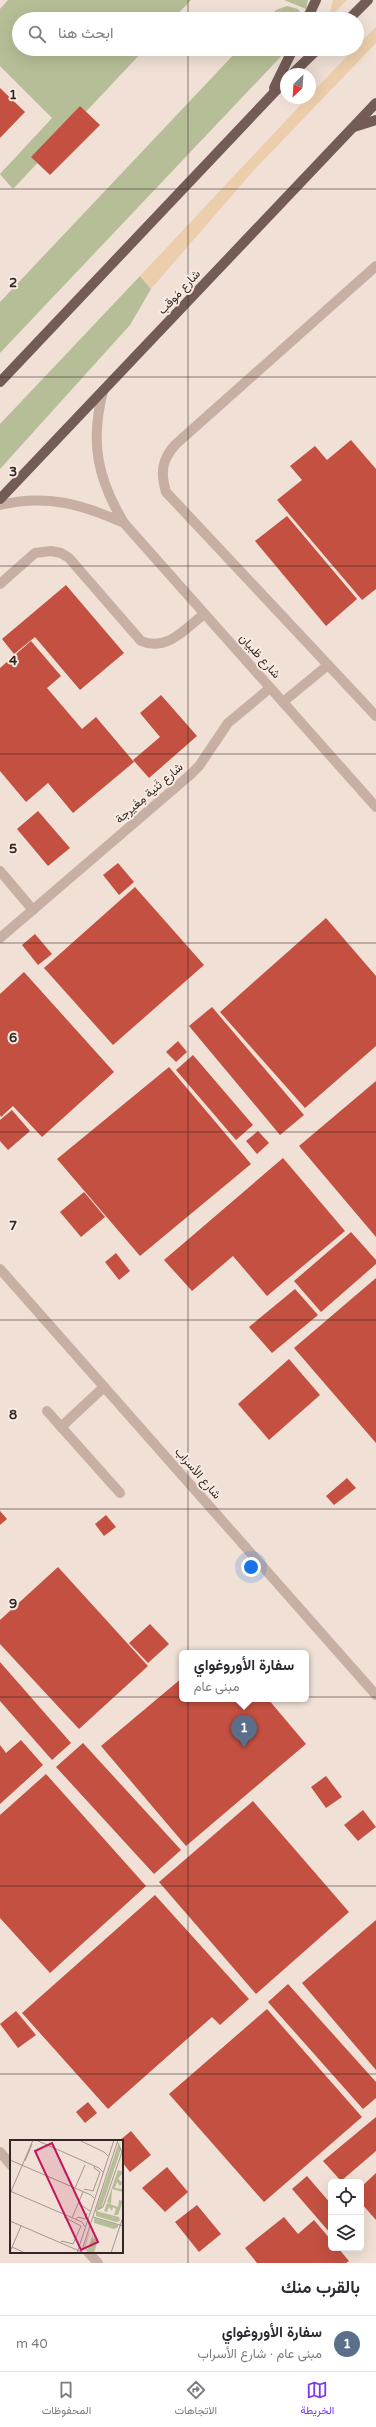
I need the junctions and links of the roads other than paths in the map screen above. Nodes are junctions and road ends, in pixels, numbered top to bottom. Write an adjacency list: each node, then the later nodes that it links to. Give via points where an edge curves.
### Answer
1 (316, 0): 3 (main road)
2 (368, 0): 4 (main road)
3 (310, 12)
4 (356, 12)
5 (290, 56): 9 (main road)
6 (311, 56): 7 (main road)
7 (298, 68)
8 (280, 86): 9 (main road)
9 (270, 96): 14 (main road)
10 (376, 103): 12 (main road, شارع مَوقب)
11 (376, 120): 12 (main road)
12 (352, 128): 15 (main road, شارع مَوقب)
13 (376, 266): 21 (street, via 176,444 167,454 162,467 166,492)
14 (0, 382)
15 (103, 391): 16 (main road, شارع مَوقب); 18 (street, شارع ظبيان, via 96,436 98,460 106,489)
16 (0, 499)
17 (0, 505): 18 (street, شارع ظبيان, via 37,499 59,501 81,505)
18 (124, 523): 20 (street, شارع ظبيان)
19 (0, 584): 20 (street, via 35,553 51,551 69,558 141,641 150,645 167,643)
20 (204, 614): 22 (street, شارع ظبيان)
21 (328, 665): 23 (street); 24 (street)
22 (270, 688): 23 (street, شارع ظبيان); 27 (street, شارع ثَنية مِغَيرجة, via 228,723 190,775)
23 (283, 702): 25 (street, شارع ظبيان)
24 (376, 716)
25 (376, 807)
26 (0, 871): 27 (street)
27 (33, 910): 28 (street, شارع ثَنية مِغَيرجة)
28 (0, 938)
29 (0, 1269): 30 (street, شارع الأسراب)
30 (104, 1387): 32 (street); 34 (street, شارع الأسراب)
31 (47, 1411): 32 (street)
32 (61, 1427): 33 (street)
33 (120, 1493)
34 (376, 1695)
35 (0, 2152): 36 (street)
36 (10, 2164)
37 (89, 2253): 38 (street)
38 (98, 2263)

